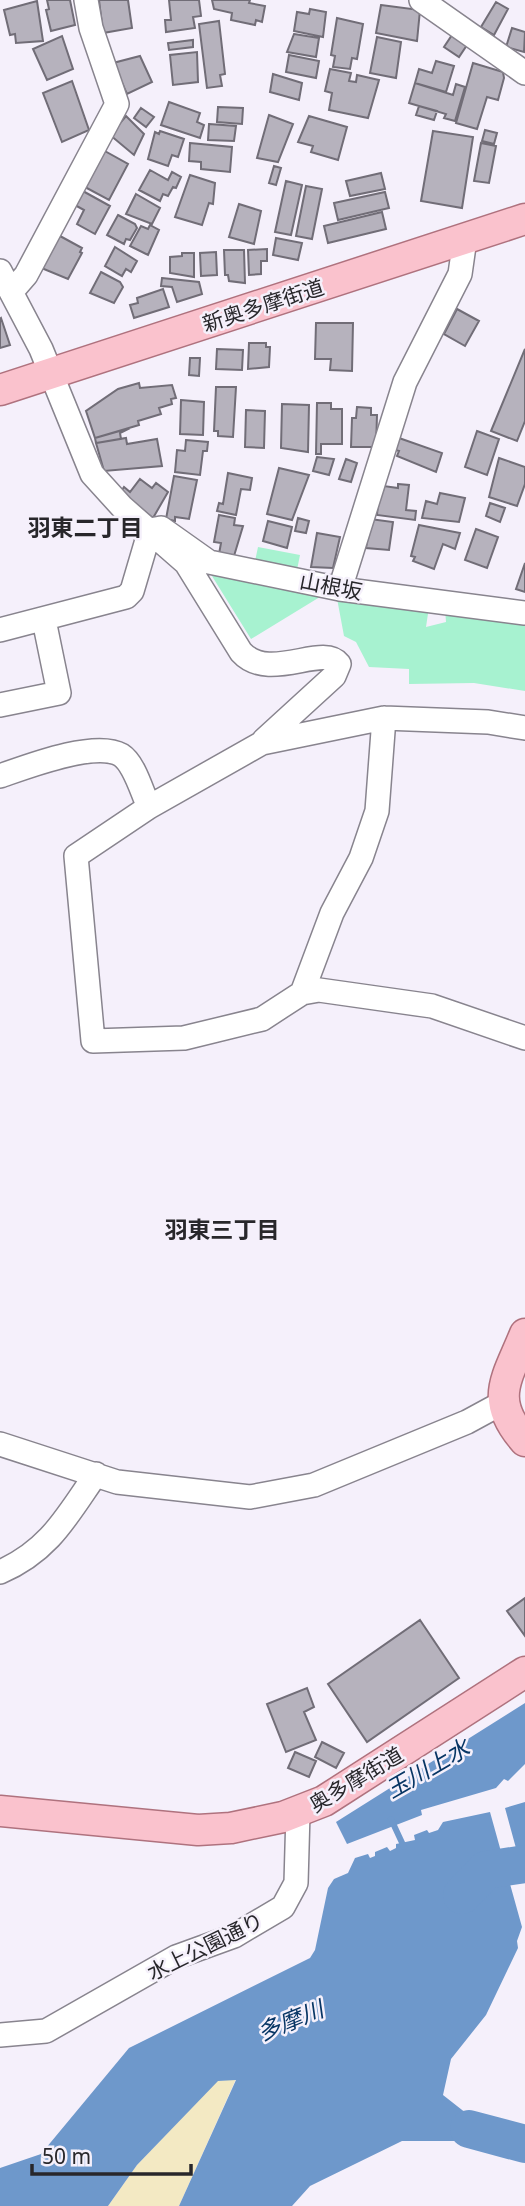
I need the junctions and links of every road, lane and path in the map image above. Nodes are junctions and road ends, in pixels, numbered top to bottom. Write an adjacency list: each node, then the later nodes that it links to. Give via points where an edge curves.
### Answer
1 (86, 0): 7 (street, via 90,28 117,104 26,275)
2 (421, 0): 3 (street)
3 (525, 73)
4 (525, 219): 5 (main road, 新奥多摩街道)
5 (464, 239): 8 (main road, 新奥多摩街道); 11 (street, via 460,274 405,382)
6 (0, 271): 7 (street)
7 (13, 290): 8 (street)
8 (52, 373): 9 (main road, 新奥多摩街道); 10 (street, via 92,474)
9 (0, 390)
10 (150, 530): 11 (street, 山根坂, via 169,532 209,562); 13 (street, via 132,591 126,597); 18 (street, via 186,563 248,659 271,666 329,657 339,664 334,676)
11 (340, 589): 12 (street, 山根坂)
12 (525, 613)
13 (44, 620): 14 (street); 15 (street, via 59,692)
14 (0, 630)
15 (0, 705)
16 (384, 718): 17 (street); 18 (street); 21 (street, via 377,811)
17 (525, 728)
18 (262, 743): 20 (street)
19 (0, 776): 20 (street, via 47,760 110,752 127,761)
20 (149, 807): 21 (street, via 76,856 93,1041 184,1038 262,1019)
21 (302, 993): 22 (street, via 319,990 420,1003)
22 (525, 1038)
23 (525, 1334): 24 (main road)
24 (502, 1403): 25 (main road); 27 (street, via 314,1485 284,1492 250,1497 163,1490)
25 (525, 1441)
26 (0, 1444): 27 (street)
27 (96, 1474): 28 (street, via 58,1530 26,1561)
28 (0, 1572)
29 (525, 1672): 31 (main road, 奥多摩街道, via 324,1801)
30 (0, 1811): 31 (main road, 奥多摩街道, via 198,1830 249,1826)
31 (298, 1813): 32 (street, 水上公園通り, via 296,1883 283,1906 234,1936 176,1957 46,2031)
32 (0, 2035)

